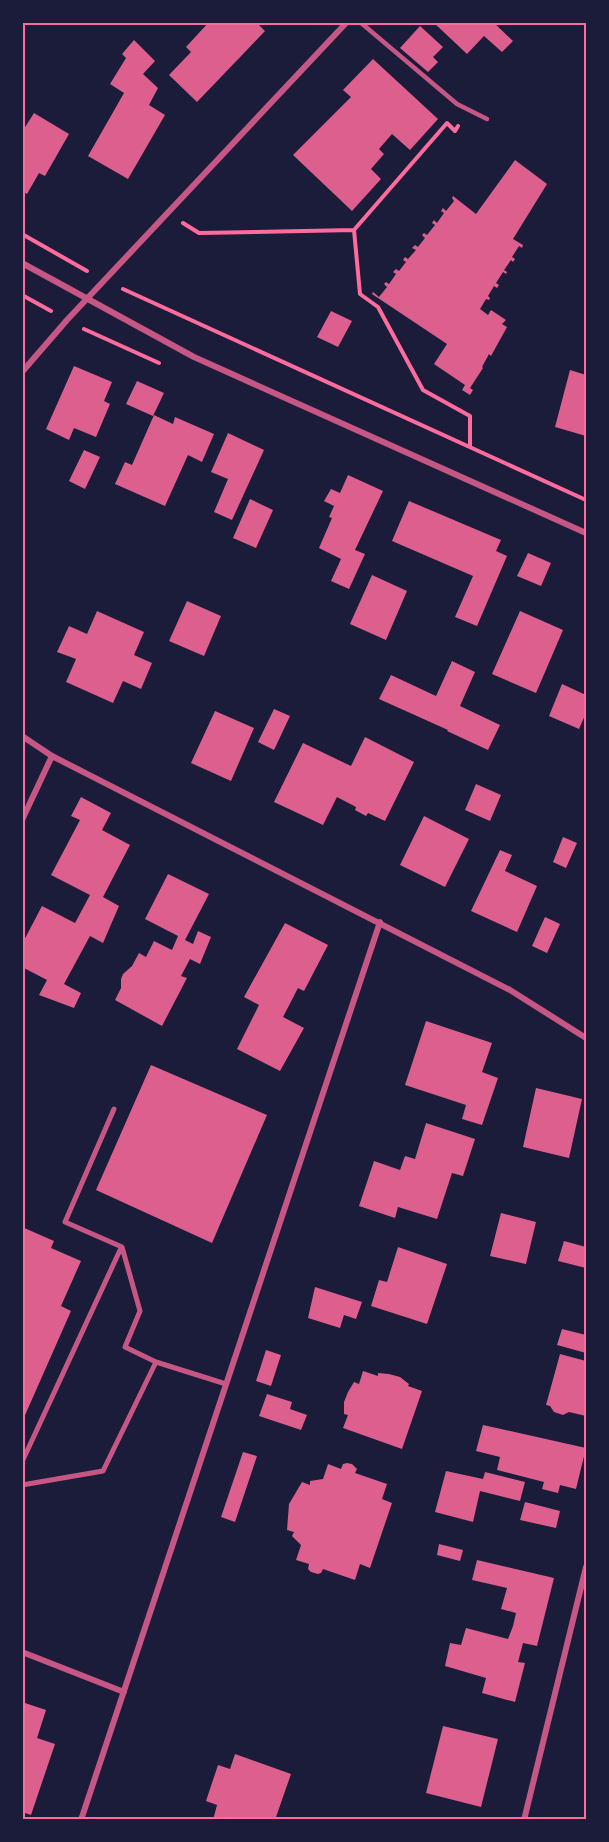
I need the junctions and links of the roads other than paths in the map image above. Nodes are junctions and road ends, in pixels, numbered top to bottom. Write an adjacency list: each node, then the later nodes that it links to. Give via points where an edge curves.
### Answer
1 (347, 22): 5 (street)
2 (360, 22): 3 (lane, via 457,104)
3 (486, 119)
4 (22, 263): 5 (street)
5 (87, 300): 6 (street); 7 (street, via 194,357)
6 (22, 372)
7 (586, 533)
8 (22, 736): 9 (street)
9 (52, 756): 10 (street); 11 (street)
10 (22, 820)
11 (380, 922): 12 (street, via 510,990); 16 (street)
12 (586, 1038)
13 (114, 1109): 14 (street, via 65,1222)
14 (122, 1247): 15 (street, via 140,1311 125,1347); 17 (street)
15 (156, 1362): 16 (street); 18 (street, via 103,1471)
16 (226, 1384): 21 (street)
17 (22, 1462)
18 (22, 1485)
19 (586, 1567): 23 (street)
20 (22, 1652): 21 (street)
21 (124, 1692): 22 (street)
22 (81, 1820)
23 (524, 1820)

